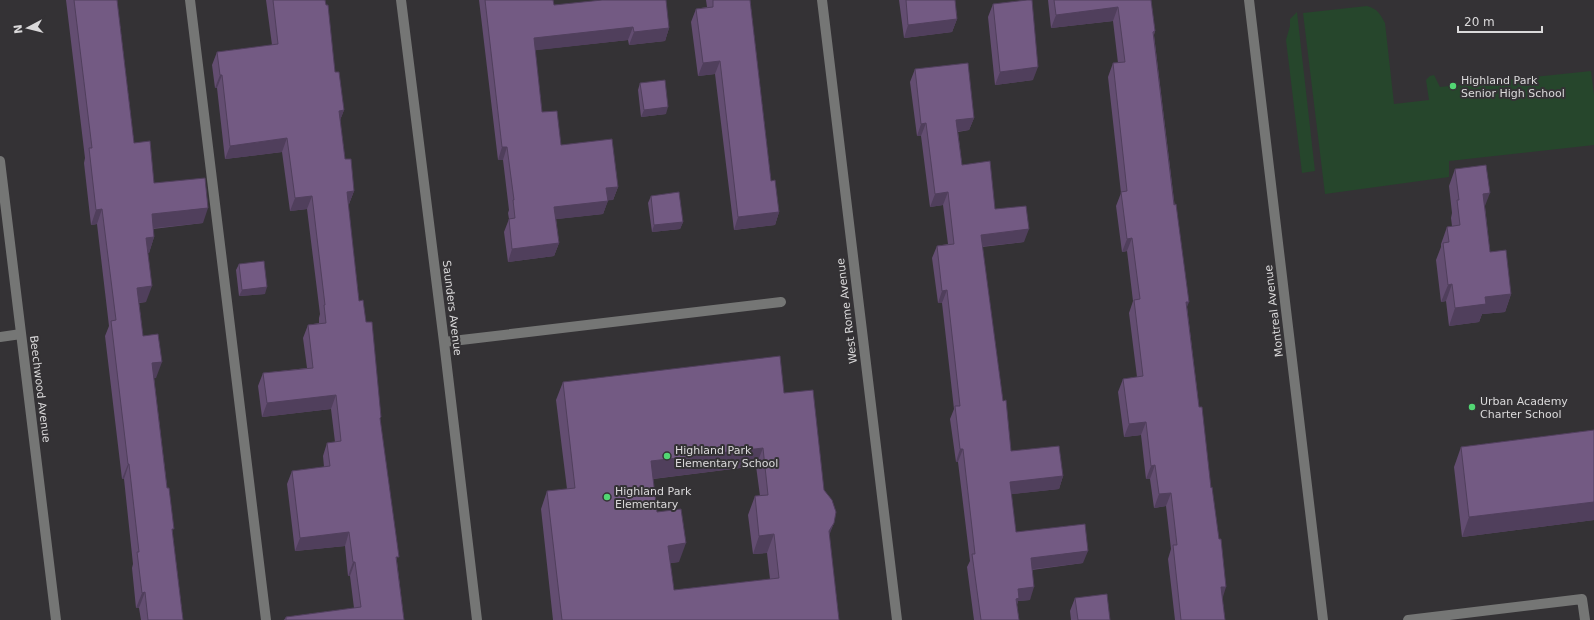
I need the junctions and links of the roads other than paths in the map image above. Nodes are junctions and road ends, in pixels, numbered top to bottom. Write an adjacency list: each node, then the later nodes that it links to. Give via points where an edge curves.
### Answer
1 (190, 0): 11 (street)
2 (401, 0): 9 (street, Saunders Avenue)
3 (822, 0): 13 (street, West Rome Avenue)
4 (1250, 0): 14 (street, Montreal Avenue)
5 (0, 161): 7 (street, Beechwood Avenue)
6 (781, 302): 9 (street)
7 (21, 334): 8 (street); 10 (street, Beechwood Avenue)
8 (0, 337)
9 (444, 342): 12 (street, Saunders Avenue)
10 (56, 620)
11 (266, 620)
12 (477, 620)
13 (897, 620)
14 (1323, 620)
15 (1408, 620): 16 (street, via 1582,599)
16 (1585, 620)

